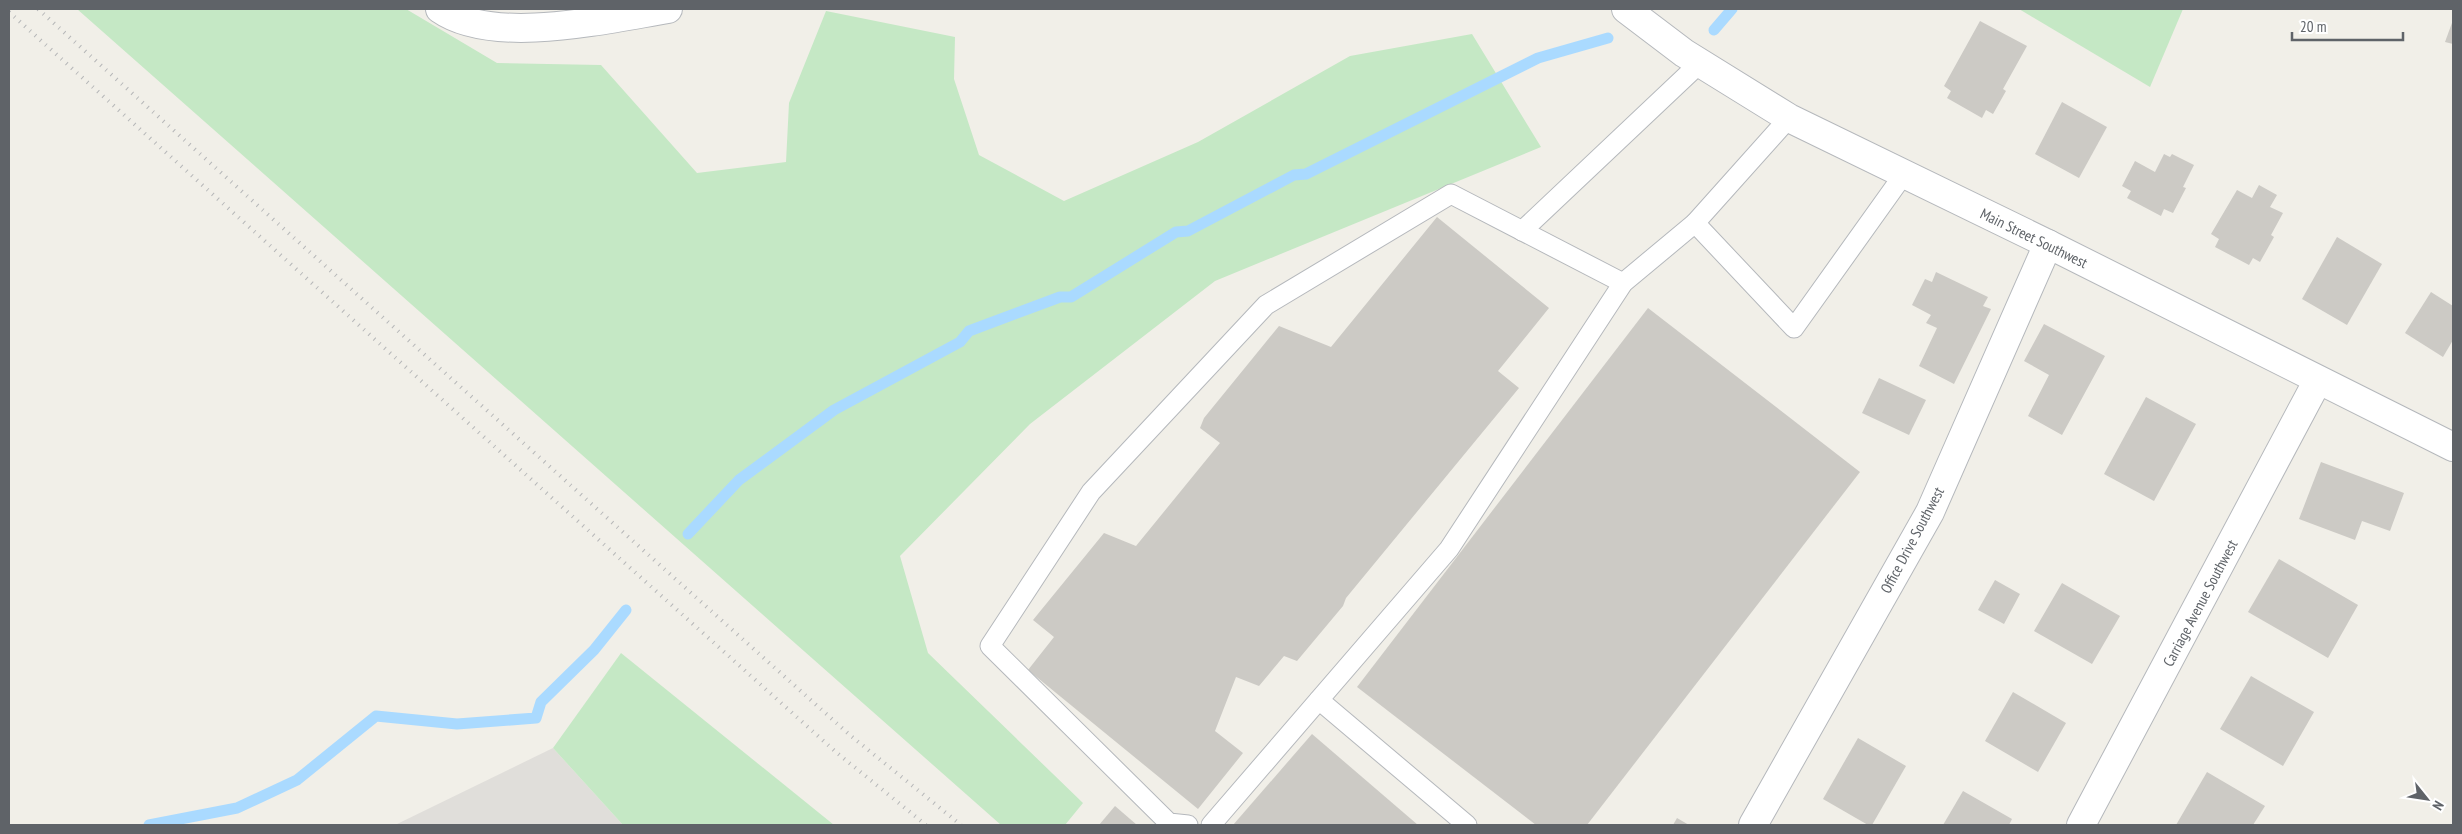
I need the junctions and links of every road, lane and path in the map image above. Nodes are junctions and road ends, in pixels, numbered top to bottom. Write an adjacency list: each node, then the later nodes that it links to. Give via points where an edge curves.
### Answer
1 (440, 9): 2 (street, via 451,16 490,27 514,28)
2 (668, 9)
3 (1626, 9): 4 (street, Main Street Southwest)
4 (1700, 63): 5 (street, Main Street Southwest); 8 (lane)
5 (1789, 118): 6 (street, Main Street Southwest); 7 (lane)
6 (1904, 174): 7 (lane, via 1794,328); 9 (street, Main Street Southwest)
7 (1695, 223): 10 (lane)
8 (1522, 231): 10 (lane); 14 (lane, via 1451,194 1266,305 1091,492 990,646 1170,823)
9 (2048, 244): 11 (street, Main Street Southwest); 17 (street, Office Drive Southwest, via 1930,512)
10 (1623, 283): 13 (lane, via 1449,548)
11 (2318, 380): 12 (street, Main Street Southwest); 18 (street, Carriage Avenue Southwest)
12 (2453, 447)
13 (1319, 700): 15 (lane); 16 (lane)
14 (1188, 825)
15 (1211, 825)
16 (1467, 825)
17 (1753, 825)
18 (2081, 825)

